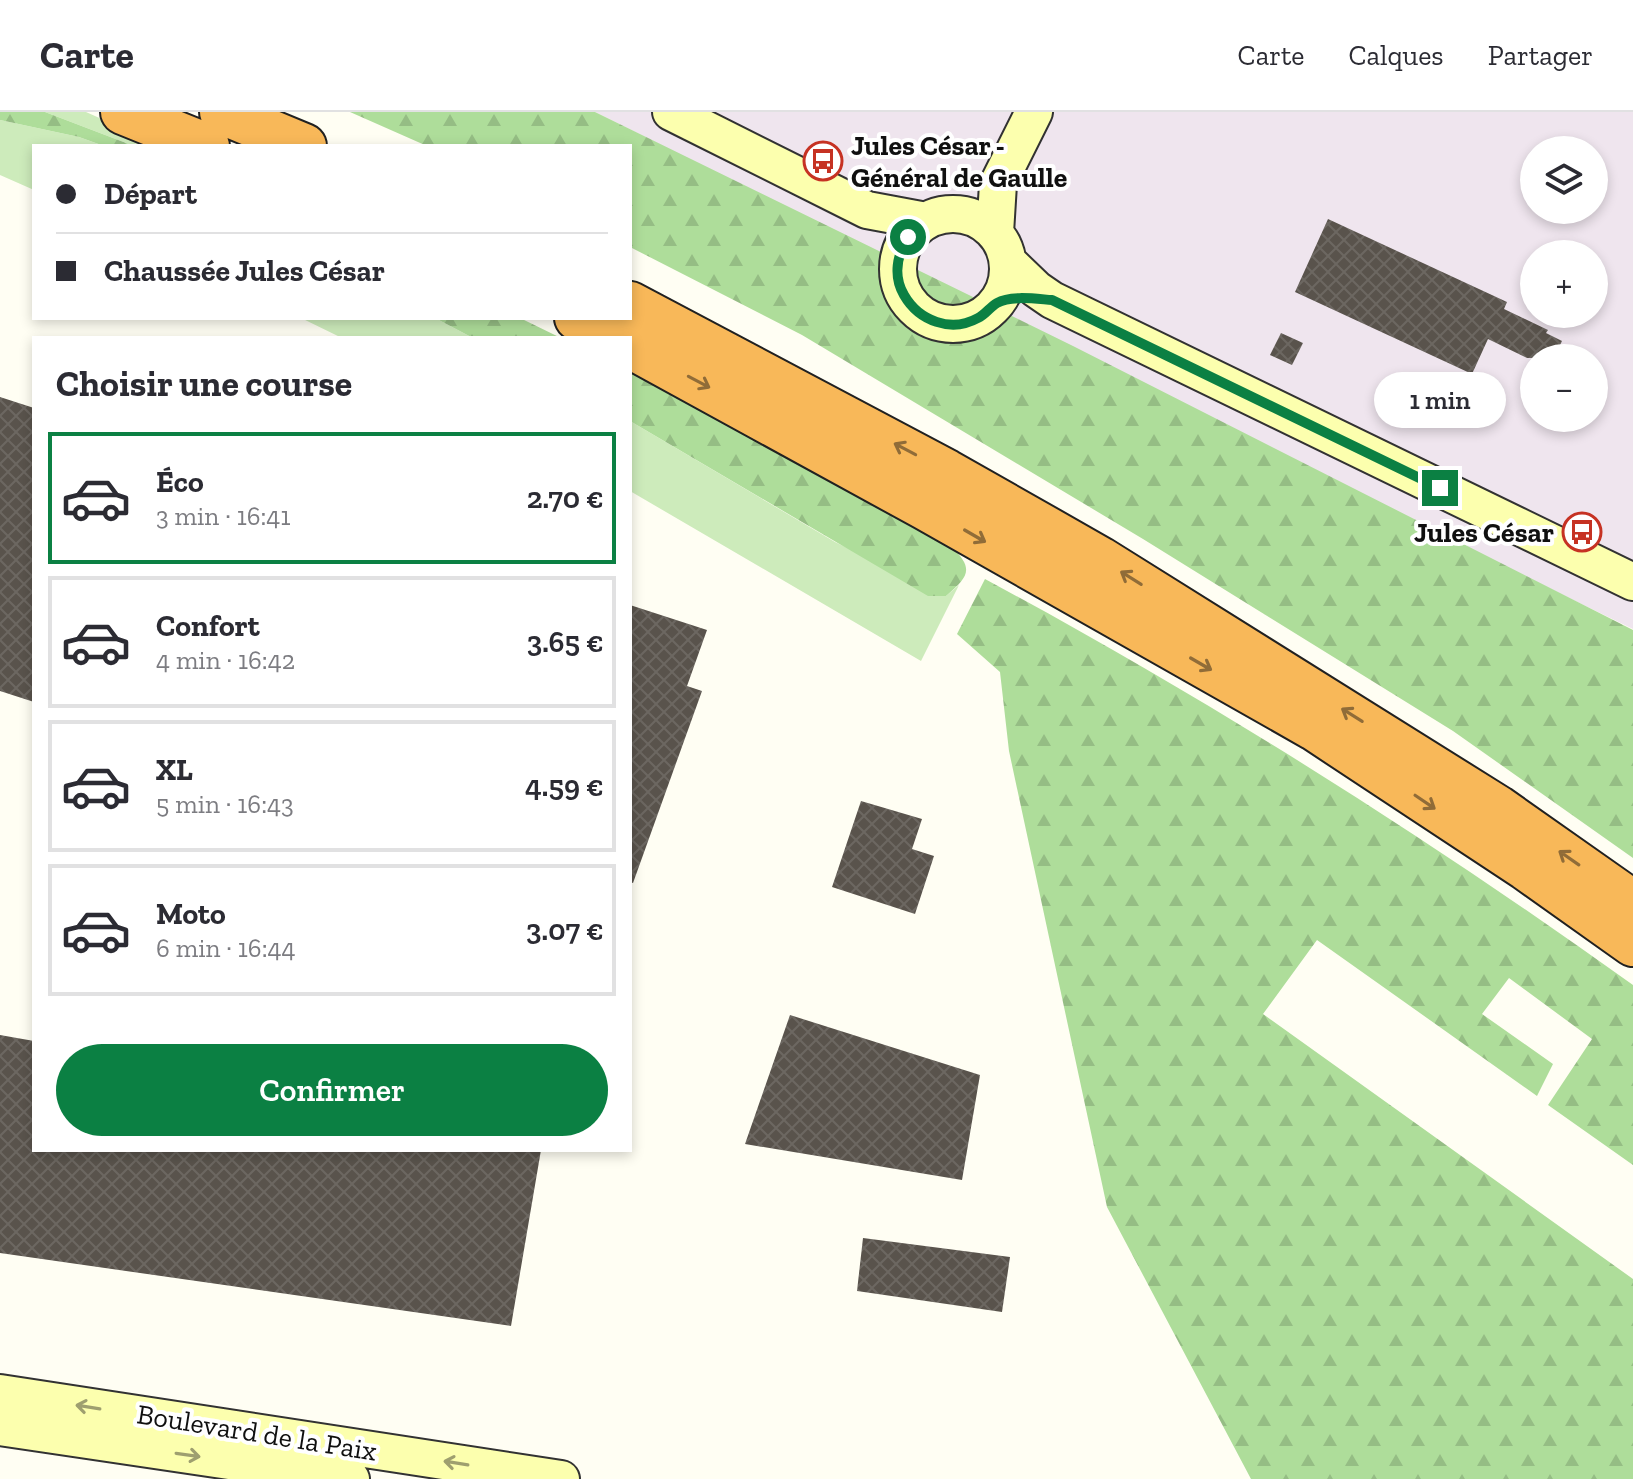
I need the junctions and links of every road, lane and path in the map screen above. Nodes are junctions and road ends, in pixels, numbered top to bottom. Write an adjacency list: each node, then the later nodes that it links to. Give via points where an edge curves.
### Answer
1 (123, 112): 5 (highway)
2 (222, 112): 6 (highway)
3 (671, 112): 8 (main road)
4 (1034, 112): 7 (main road)
5 (202, 144)
6 (299, 144)
7 (998, 184): 9 (main road); 10 (main road)
8 (867, 210): 9 (main road); 11 (main road)
9 (942, 217): 10 (main road, via 978,220); 11 (main road, via 908,237)
10 (1001, 248): 12 (main road); 13 (main road, via 1004,291)
11 (898, 259): 13 (main road, via 901,289 927,318 961,324 978,319)
12 (1052, 300): 13 (main road); 18 (main road)
13 (997, 303)
14 (632, 305): 19 (highway, one-way to 14, via 1498,808 1100,559)
15 (581, 320): 16 (highway)
16 (611, 336)
17 (632, 347): 20 (highway, one-way to 20, via 1314,728)
18 (1633, 582)
19 (1633, 903)
20 (1633, 944)
21 (0, 1393): 24 (main road, Boulevard de la Paix, one-way to 21)
22 (0, 1427): 23 (main road, Boulevard de la Paix, one-way to 23)
23 (351, 1479)
24 (561, 1479)

